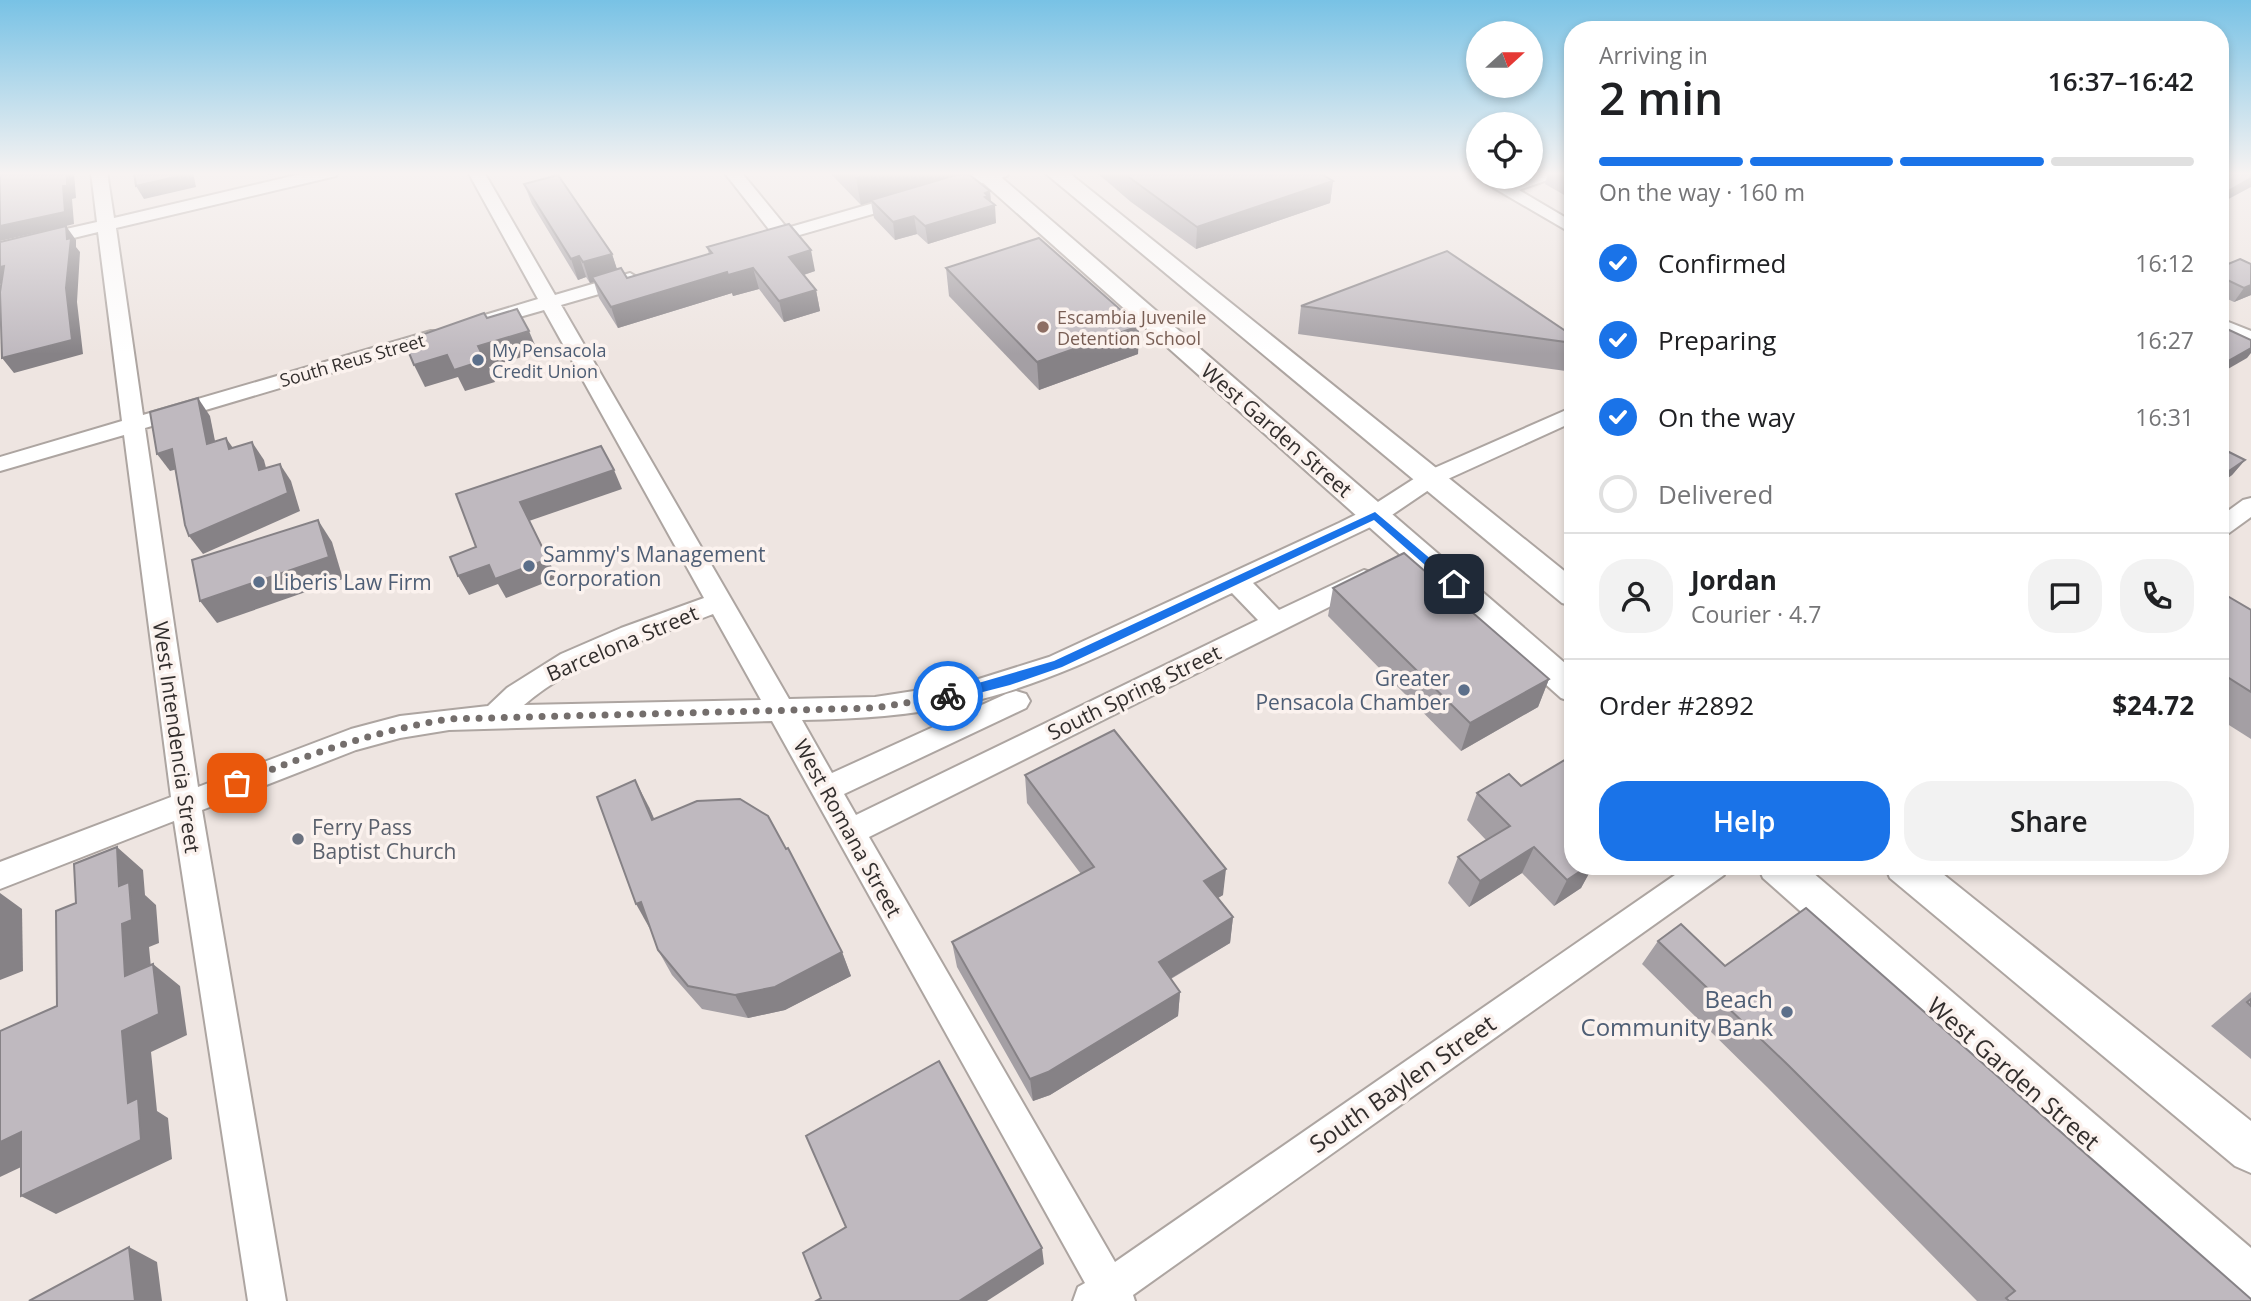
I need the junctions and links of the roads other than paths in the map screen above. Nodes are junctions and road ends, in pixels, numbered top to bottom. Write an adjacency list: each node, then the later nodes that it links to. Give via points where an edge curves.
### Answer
1 (73, 233): 9 (street)
2 (107, 233): 15 (street, West Intendencia Street)
3 (511, 233): 11 (street, West Romana Street)
4 (791, 233): 7 (street)
5 (1057, 233): 19 (main road, West Garden Street)
6 (1130, 233): 17 (main road)
7 (783, 235): 8 (street)
8 (744, 246)
9 (0, 250)
10 (654, 272): 11 (street, South Reus Street)
11 (550, 302): 15 (street, South Reus Street); 24 (street, West Romana Street)
12 (2229, 329): 13 (street)
13 (2251, 339)
14 (1564, 418): 17 (street)
15 (134, 424): 16 (street, South Reus Street); 32 (street, West Intendencia Street)
16 (0, 464)
17 (1431, 478): 19 (street); 23 (main road)
18 (2251, 506): 20 (street)
19 (1375, 515): 21 (main road, West Garden Street); 22 (street)
20 (2229, 521)
21 (1417, 552): 25 (street, South Spring Street); 26 (main road, West Garden Street)
22 (1235, 581): 25 (street); 27 (street, via 1058,664)
23 (1564, 587)
24 (720, 602): 28 (street, West Romana Street); 29 (street, Barcelona Street, via 559,665 532,681)
25 (1276, 622): 30 (street, South Spring Street)
26 (1564, 681)
27 (1013, 691): 28 (street, via 966,693 898,705); 30 (street); 31 (street)
28 (781, 710): 29 (street); 31 (street, West Romana Street)
29 (495, 716): 32 (street, via 400,727 351,740)
30 (1042, 737): 33 (street, South Spring Street)
31 (826, 789): 33 (street, West Romana Street)
32 (186, 803): 37 (street); 41 (street, West Intendencia Street)
33 (850, 832): 40 (street, West Romana Street)
34 (1700, 875): 40 (street, South Baylen Street)
35 (1787, 875): 39 (main road, West Garden Street)
36 (1916, 875): 38 (main road)
37 (0, 876)
38 (2251, 1150)
39 (2251, 1280)
40 (1106, 1297)
41 (267, 1301)

